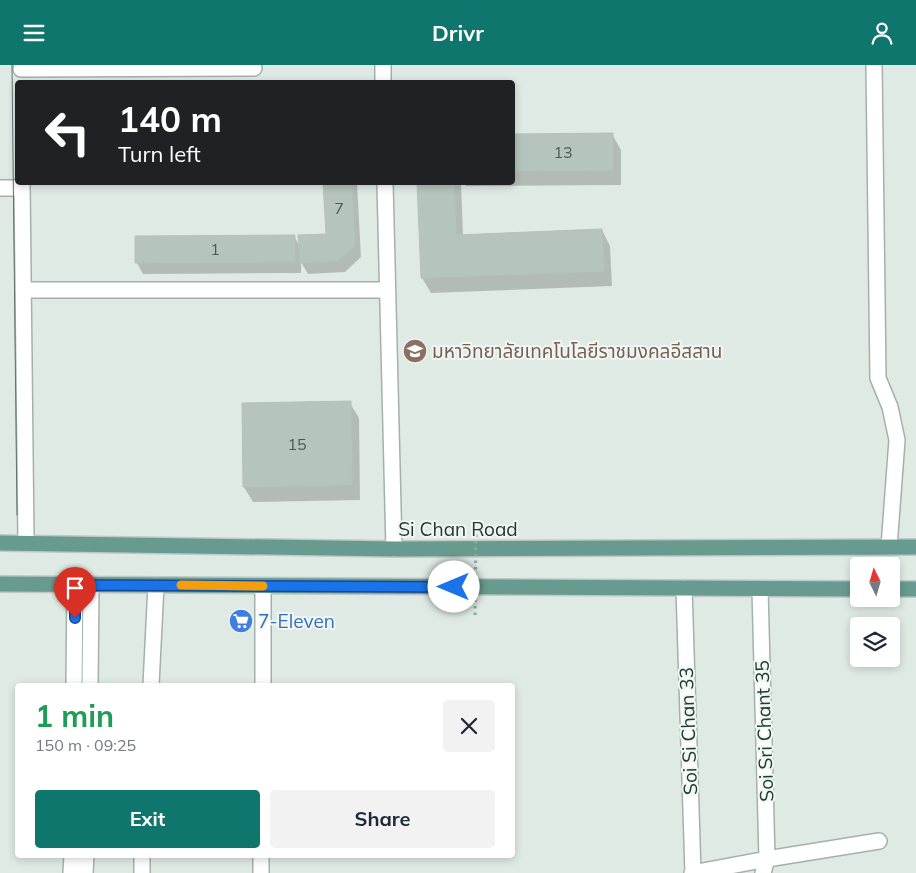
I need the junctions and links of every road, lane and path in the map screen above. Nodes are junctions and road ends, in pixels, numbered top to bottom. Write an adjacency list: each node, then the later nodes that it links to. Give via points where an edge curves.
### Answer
1 (383, 65): 5 (street)
2 (874, 65): 14 (street, via 878,377 890,407 897,440)
3 (254, 68): 4 (street)
4 (21, 72)
5 (383, 80)
6 (22, 185): 8 (street); 10 (street)
7 (385, 185): 9 (street)
8 (0, 188)
9 (387, 290): 10 (street); 16 (street)
10 (23, 291): 13 (street)
11 (476, 532): 27 (path, bridge)
12 (0, 543): 13 (main road, Si Chan Road)
13 (26, 543): 16 (main road, Si Chan Road)
14 (888, 547): 15 (main road, Si Chan Road); 16 (main road, Si Chan Road)
15 (916, 547)
16 (394, 549)
17 (0, 584): 18 (main road)
18 (75, 585): 19 (main road); 28 (street)
19 (91, 585): 20 (main road); 29 (street)
20 (156, 585): 21 (main road); 30 (street)
21 (263, 586): 22 (main road); 31 (street)
22 (684, 588): 23 (main road); 42 (street, Soi Si Chan 33)
23 (760, 589): 24 (main road); 37 (street, Soi Sri Chant 35)
24 (850, 589)
25 (900, 589): 26 (main road)
26 (916, 589)
27 (475, 615)
28 (74, 683)
29 (90, 683)
30 (151, 683)
31 (262, 683)
32 (879, 841): 37 (street)
33 (72, 858): 38 (street)
34 (86, 858): 39 (street)
35 (142, 858): 40 (street)
36 (261, 858): 41 (street)
37 (766, 866): 42 (street)
38 (71, 873)
39 (85, 873)
40 (142, 873)
41 (261, 873)
42 (693, 873)

